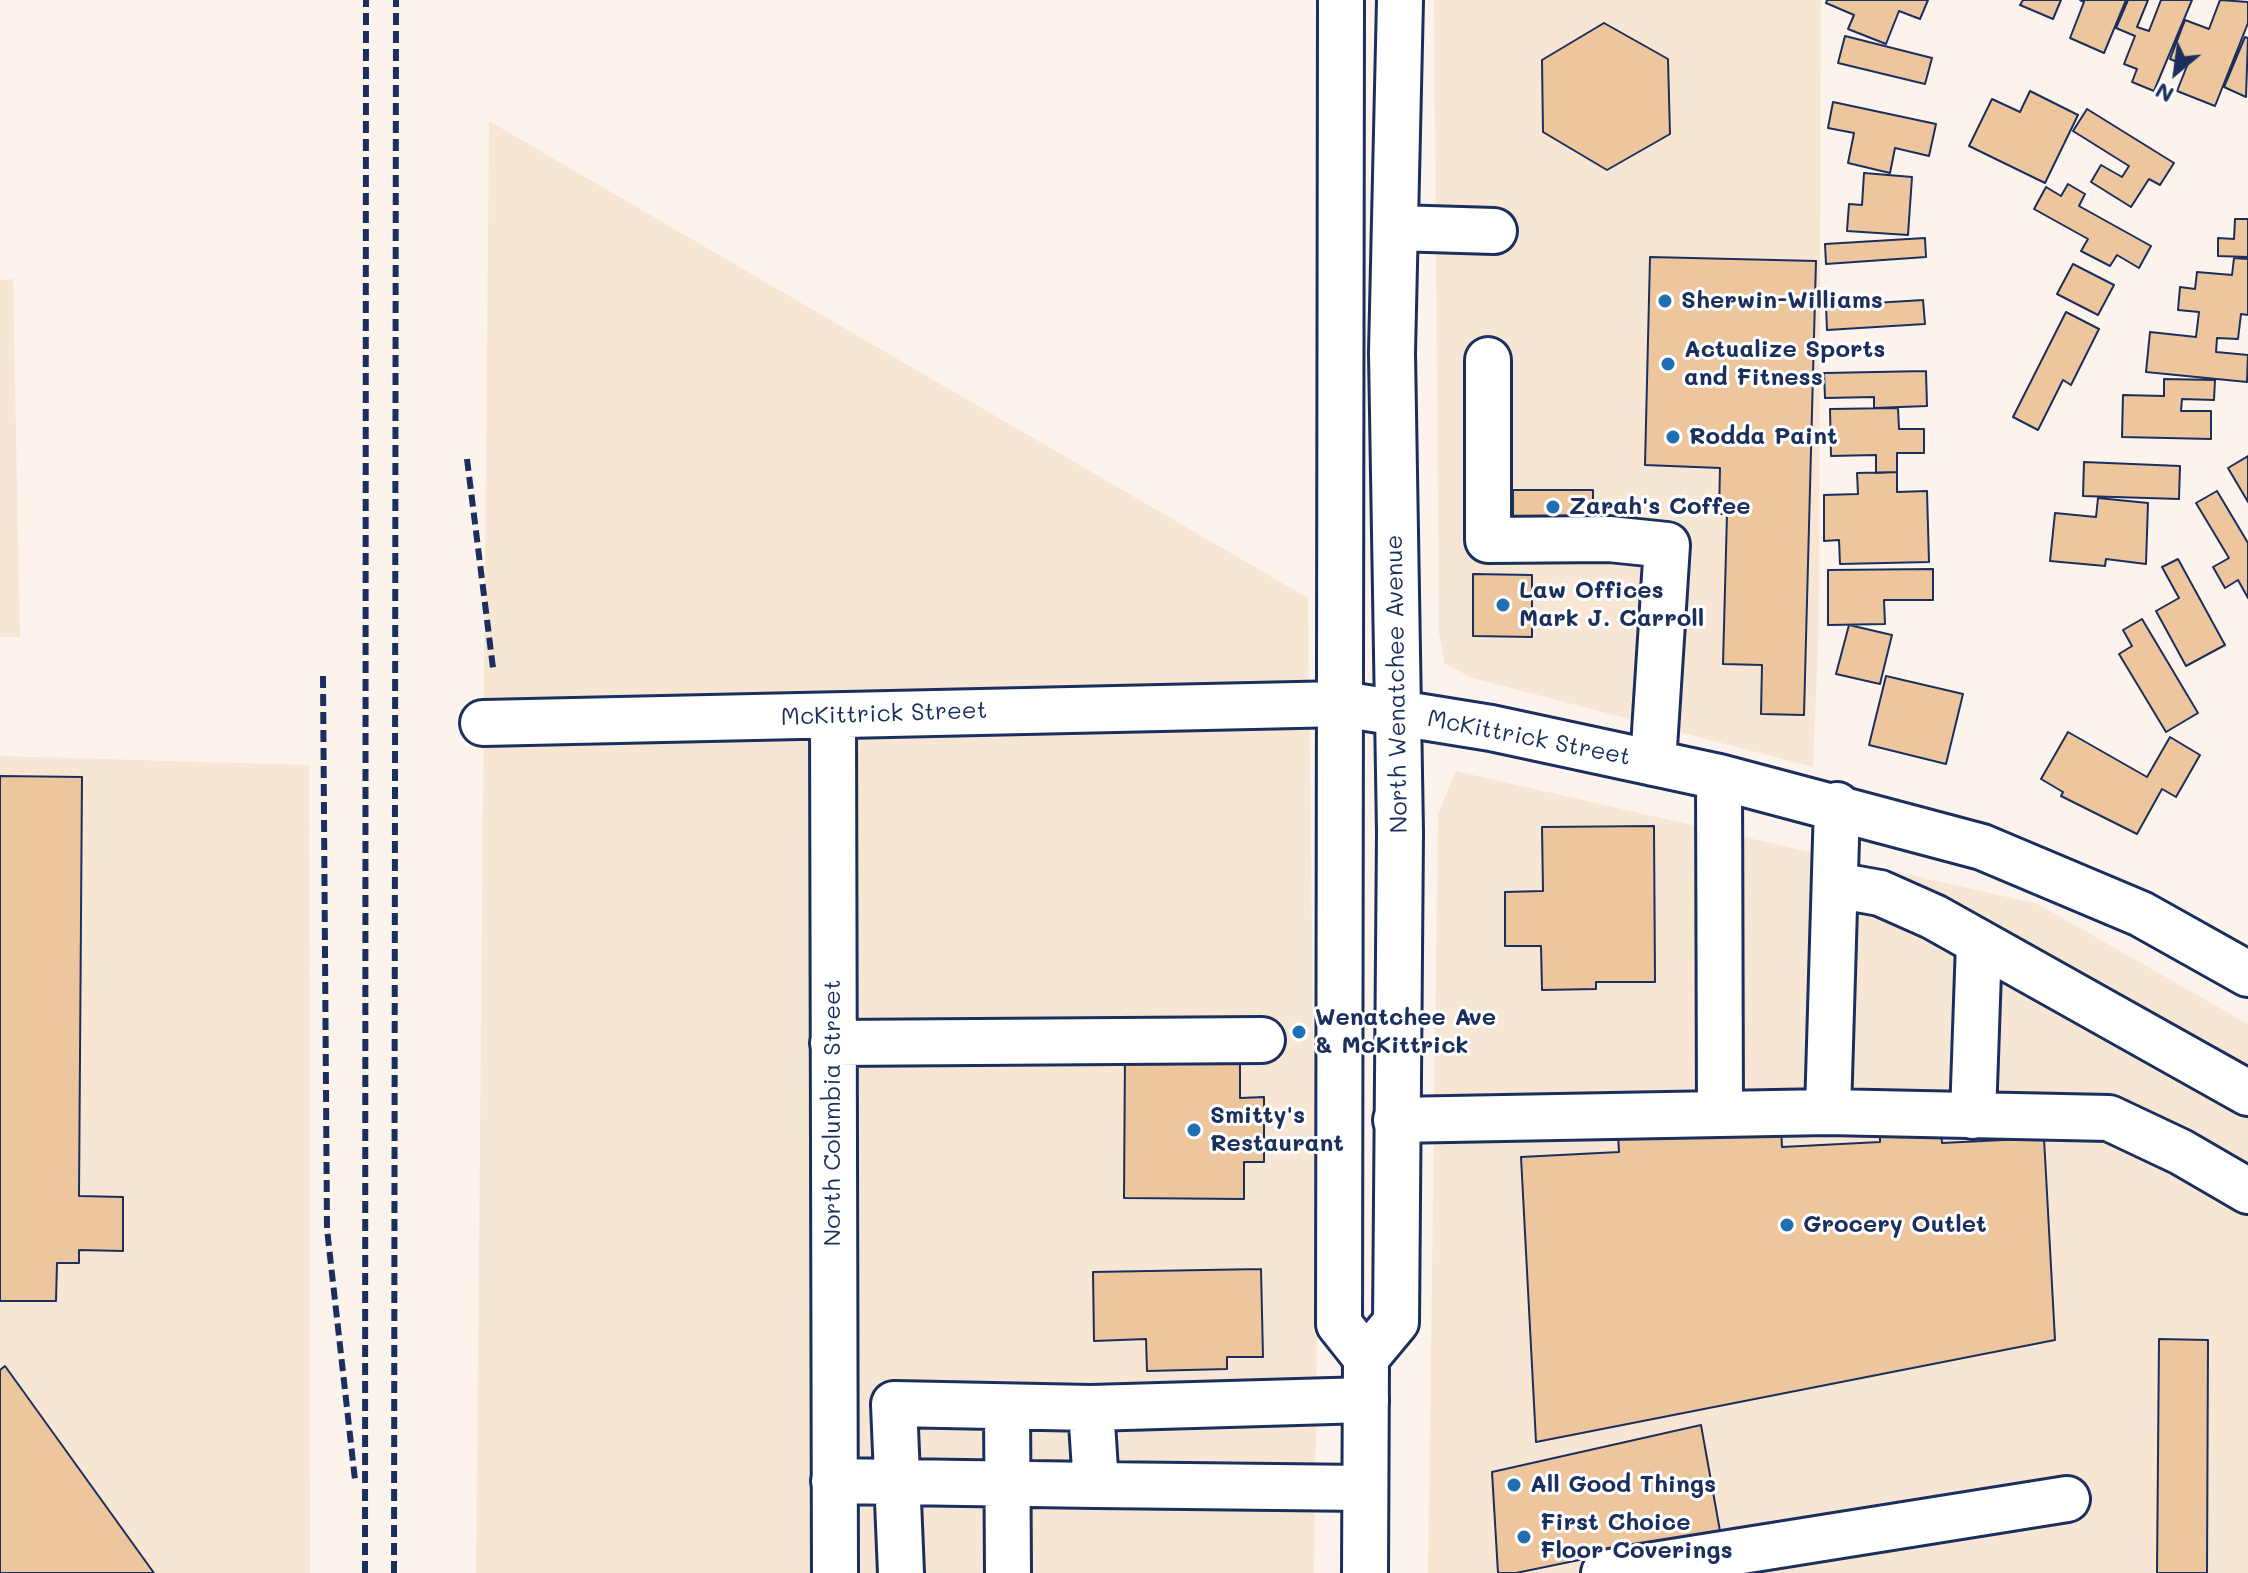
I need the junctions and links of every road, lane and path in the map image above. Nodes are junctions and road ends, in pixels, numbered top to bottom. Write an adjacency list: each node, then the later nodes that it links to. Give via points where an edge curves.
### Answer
1 (1341, 0): 6 (main road)
2 (1400, 0): 3 (main road, North Wenatchee Avenue)
3 (1395, 228): 4 (main road); 7 (main road, North Wenatchee Avenue)
4 (1494, 231)
5 (1488, 360): 10 (main road, via 1488,540 1609,539 1667,545)
6 (1342, 704): 7 (main road, McKittrick Street); 8 (main road, McKittrick Street); 24 (main road, via 1339,1324)
7 (1398, 713): 10 (main road, McKittrick Street); 22 (main road, North Wenatchee Avenue)
8 (833, 716): 9 (main road, McKittrick Street); 17 (main road, North Columbia Street)
9 (483, 723)
10 (1653, 763): 11 (main road, McKittrick Street)
11 (1719, 777): 12 (main road, McKittrick Street); 20 (main road)
12 (1837, 805): 13 (main road); 15 (main road, McKittrick Street, via 1982,847 2056,875 2141,914)
13 (1835, 885): 14 (main road, via 1880,893); 19 (main road)
14 (1979, 943): 18 (main road); 21 (main road)
15 (2248, 974)
16 (1262, 1040): 17 (main road)
17 (833, 1043): 31 (main road, North Columbia Street)
18 (2248, 1093)
19 (1828, 1112): 20 (main road); 21 (main road)
20 (1720, 1114): 22 (main road)
21 (1973, 1116): 23 (main road, via 2109,1118)
22 (1396, 1120): 24 (main road, North Wenatchee Avenue, via 1396,1322)
23 (2248, 1191)
24 (1366, 1379): 26 (main road); 30 (main road)
25 (1007, 1407): 26 (main road); 27 (main road, via 894,1404); 28 (main road)
26 (1091, 1408): 29 (main road)
27 (898, 1483): 28 (main road); 31 (main road); 34 (main road)
28 (1008, 1484): 29 (main road); 35 (main road)
29 (1096, 1485): 30 (main road)
30 (1365, 1488): 36 (main road)
31 (834, 1495): 33 (main road, North Columbia Street)
32 (2067, 1499): 37 (main road)
33 (835, 1573)
34 (901, 1573)
35 (1008, 1573)
36 (1365, 1573)
37 (1604, 1573)

